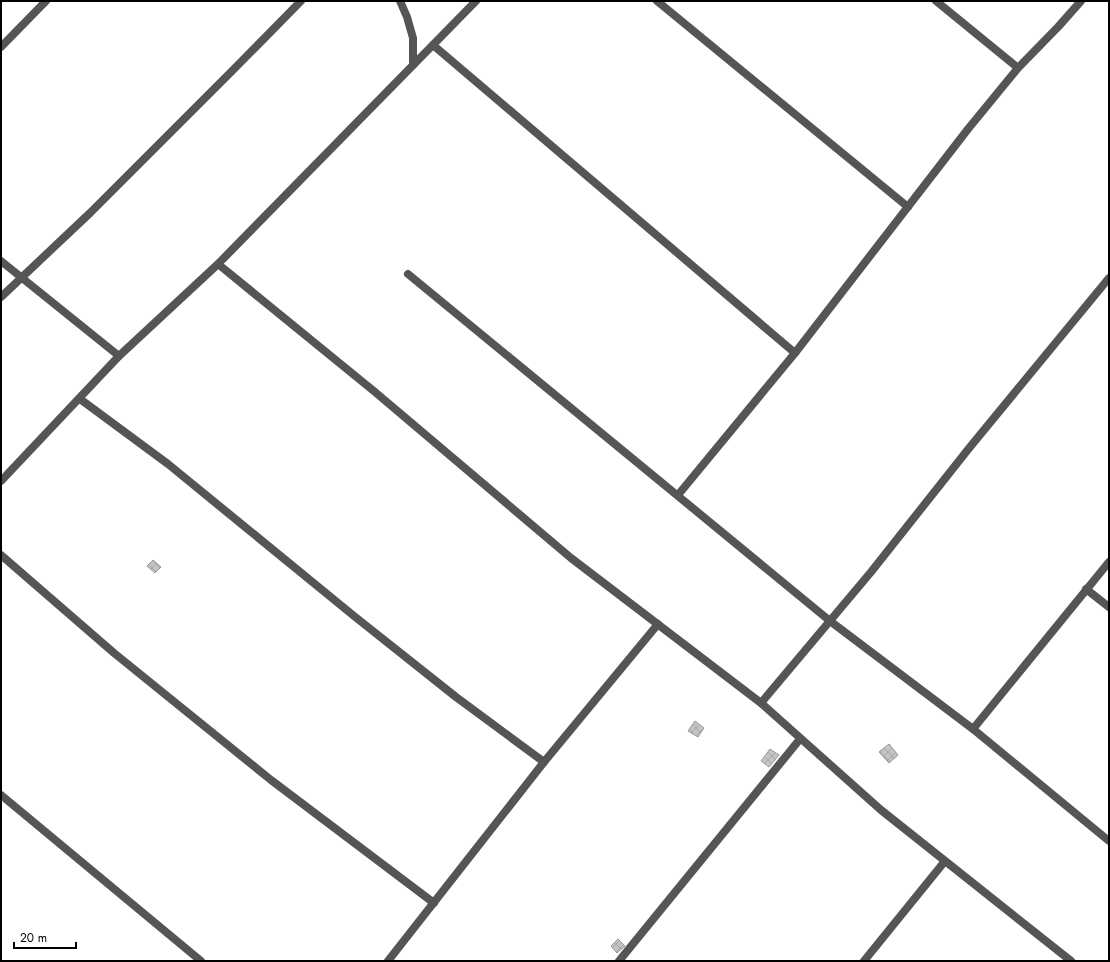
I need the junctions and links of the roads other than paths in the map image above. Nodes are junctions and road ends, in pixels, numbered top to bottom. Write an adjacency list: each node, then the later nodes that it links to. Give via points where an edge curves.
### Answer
1 (46, 1): 9 (street)
2 (301, 1): 16 (street)
3 (400, 1): 10 (street, via 413,38)
4 (476, 1): 8 (street)
5 (657, 1): 12 (street)
6 (936, 1): 11 (street)
7 (1081, 1): 11 (street)
8 (433, 45): 10 (street); 19 (street)
9 (1, 47)
10 (413, 65): 14 (street)
11 (1018, 68): 12 (street)
12 (908, 207): 19 (street)
13 (1, 261): 16 (street)
14 (218, 264): 20 (street); 29 (street, via 375,392 571,558)
15 (408, 274): 23 (street)
16 (21, 278): 18 (street); 20 (street)
17 (1109, 278): 28 (street)
18 (1, 297)
19 (794, 353): 23 (street)
20 (120, 356): 21 (street)
21 (80, 399): 22 (street); 33 (street, via 168,464 432,678)
22 (1, 481)
23 (678, 495): 28 (street)
24 (1, 555): 37 (street, via 114,652 271,780)
25 (1109, 562): 26 (street)
26 (1086, 589): 27 (street); 31 (street)
27 (1109, 607)
28 (830, 621): 30 (street); 31 (street)
29 (658, 624): 30 (street); 33 (street)
30 (761, 703): 32 (street)
31 (973, 729): 35 (street)
32 (800, 739): 36 (street, via 881,810); 40 (street)
33 (544, 762): 37 (street)
34 (1, 795): 38 (street)
35 (1109, 841)
36 (945, 861): 41 (street); 42 (street)
37 (434, 903): 39 (street)
38 (201, 961)
39 (388, 961)
40 (619, 961)
41 (864, 961)
42 (1071, 961)

